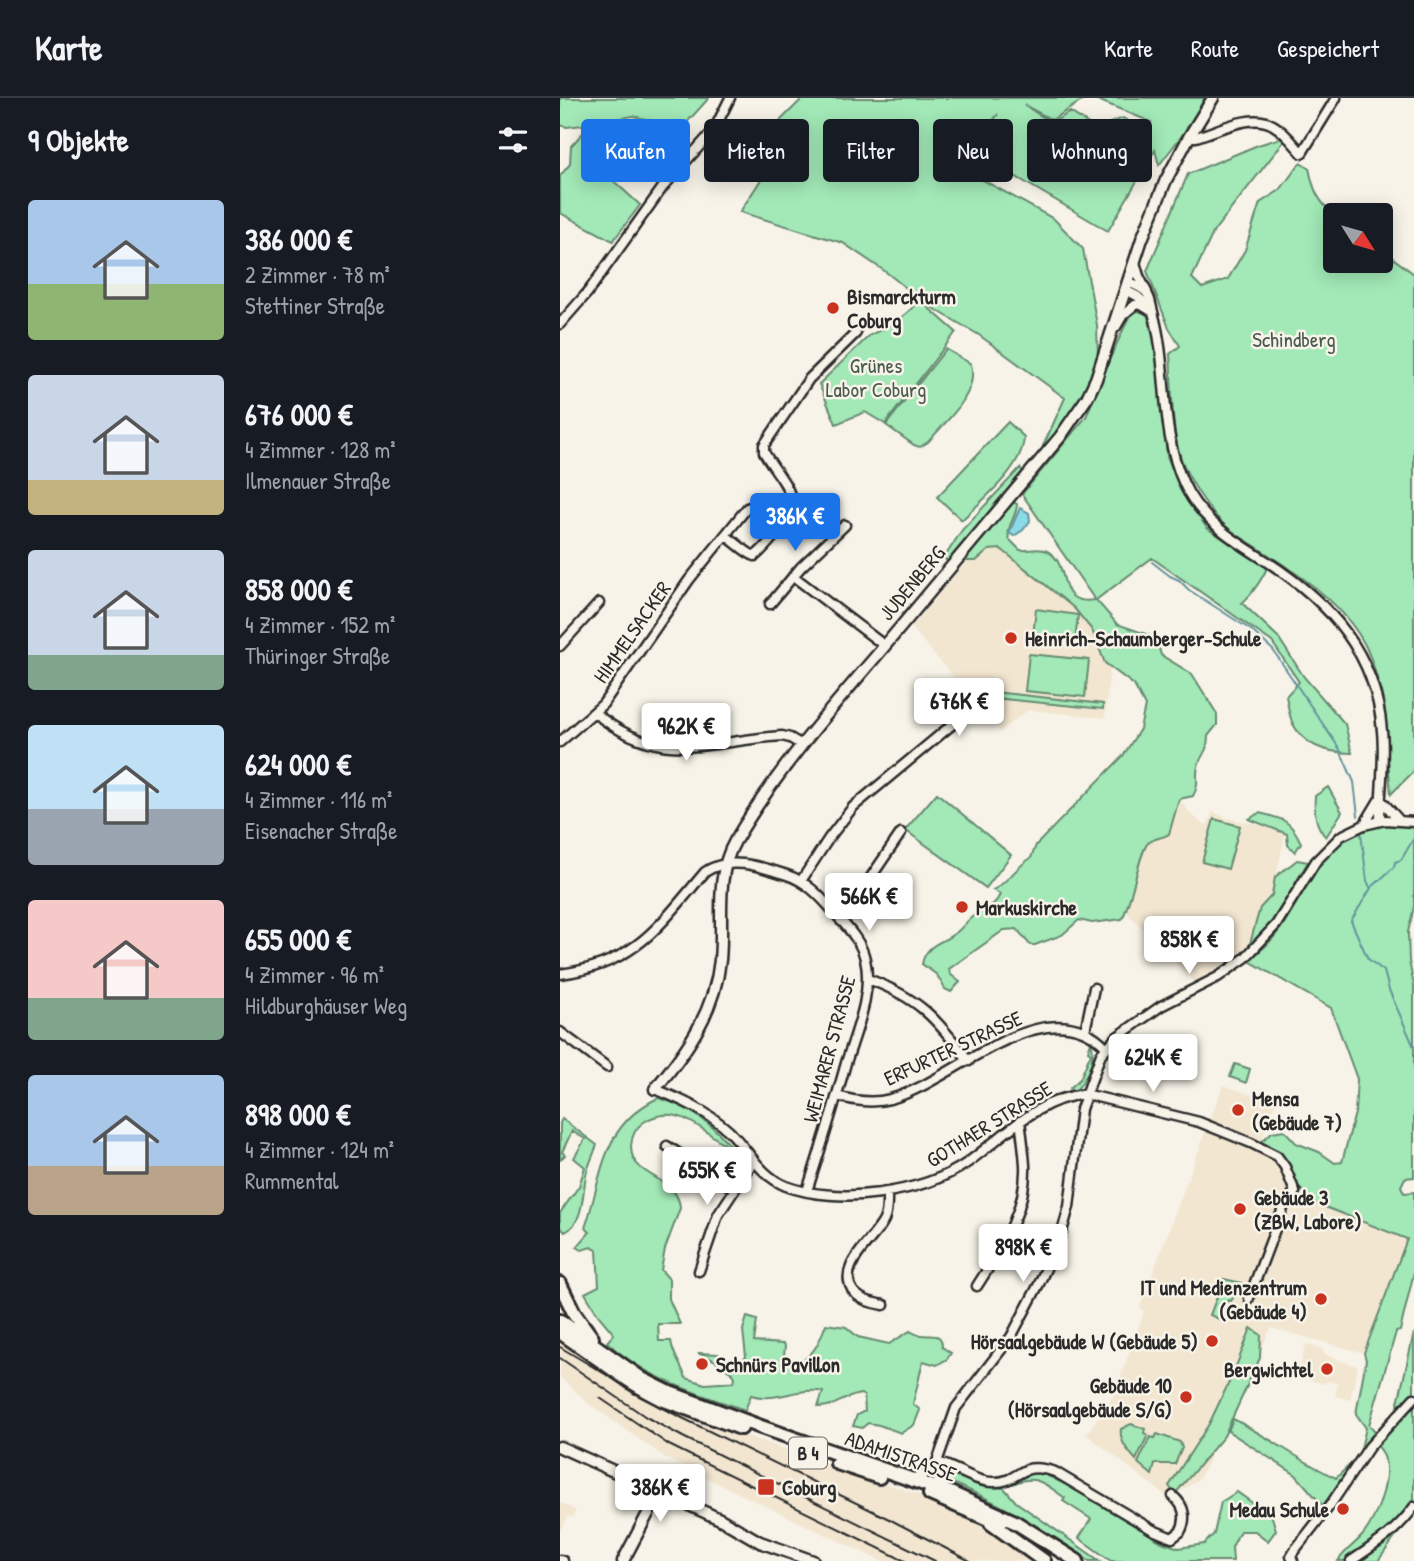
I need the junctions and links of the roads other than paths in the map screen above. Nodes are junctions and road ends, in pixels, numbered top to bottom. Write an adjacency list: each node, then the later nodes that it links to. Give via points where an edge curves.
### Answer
1 (730, 98): 9 (street, via 714,130 663,187)
2 (1213, 98): 4 (street, JUDENBERG)
3 (1336, 98): 4 (street, via 1301,153 1274,125 1262,121)
4 (1189, 136): 5 (street, JUDENBERG, via 1166,180)
5 (1135, 260): 6 (street, JUDENBERG); 7 (street)
6 (1126, 286): 7 (street, via 1141,288); 8 (street); 11 (street, JUDENBERG)
7 (1150, 298): 8 (street)
8 (1153, 312): 11 (street, via 1140,304 1132,307); 24 (street, via 1174,458 1183,482 1212,521 1309,591 1353,642 1372,681 1381,719)
9 (560, 324)
10 (856, 333): 14 (street, via 809,379 764,445 791,495 792,510 786,523 753,556)
11 (1107, 342): 19 (street, JUDENBERG, via 1087,398 1069,426)
12 (753, 506): 14 (street, HIMMELSACKER)
13 (845, 526): 15 (street)
14 (725, 535): 21 (street, HIMMELSACKER)
15 (793, 576): 17 (street); 19 (street)
16 (599, 603): 18 (street)
17 (770, 604)
18 (560, 646)
19 (885, 646): 23 (street, JUDENBERG)
20 (977, 704): 31 (street, via 862,798)
21 (594, 713): 22 (street, HIMMELSACKER); 23 (street, via 632,736 666,746 693,748 782,736)
22 (560, 741)
23 (802, 745): 30 (street, JUDENBERG, via 760,802)
24 (1380, 799): 25 (street); 26 (street); 28 (street)
25 (1399, 820): 26 (street); 27 (street)
26 (1383, 821): 28 (street)
27 (1414, 822)
28 (1364, 825): 38 (street, via 1341,836 1320,855 1276,925 1245,958 1161,1006)
29 (901, 833): 32 (street)
30 (725, 863): 31 (street, WEIMARER STRASSE, via 773,870); 33 (street, via 705,872 659,926 631,950 603,964); 41 (street, JUDENBERG, via 720,960 708,1009 688,1048)
31 (801, 881): 32 (street, WEIMARER STRASSE)
32 (841, 921): 34 (street, WEIMARER STRASSE, via 865,955)
33 (560, 974)
34 (868, 979): 39 (street, via 924,1009); 43 (street, WEIMARER STRASSE)
35 (1094, 988): 36 (street)
36 (1084, 1031): 38 (street); 39 (street, ERFURTER STRASSE, via 1039,1028)
37 (560, 1032): 40 (street)
38 (1106, 1047): 42 (street)
39 (969, 1060): 43 (street, ERFURTER STRASSE, via 889,1100)
40 (607, 1067)
41 (654, 1090): 46 (street, GOTHAER STRASSE, via 705,1112 732,1134)
42 (1086, 1094): 44 (street, GOTHAER STRASSE, via 1062,1098); 53 (street, via 1212,1126 1277,1156 1295,1192 1285,1203); 60 (street, via 1061,1235 1011,1337 956,1408)
43 (837, 1096): 48 (street, WEIMARER STRASSE)
44 (1020, 1121): 49 (street, GOTHAER STRASSE, via 952,1172 922,1185); 52 (street, via 1025,1166 1020,1202 1008,1238)
45 (667, 1146): 47 (street)
46 (753, 1162): 47 (street); 48 (street, GOTHAER STRASSE, via 778,1182)
47 (734, 1189): 50 (street, via 711,1231)
48 (807, 1191): 49 (street, GOTHAER STRASSE)
49 (887, 1192): 54 (street, via 883,1223 858,1254 849,1277 857,1295)
50 (699, 1271)
51 (560, 1284): 57 (highway, B 4, via 584,1329)
52 (977, 1286)
53 (1249, 1298)
54 (884, 1305)
55 (560, 1321): 57 (highway, ADAMISTRASSE / B 4)
56 (560, 1332): 66 (highway, ADAMISTRASSE / B 4, via 662,1399)
57 (607, 1355): 61 (highway, ADAMISTRASSE / B 4, via 670,1393)
58 (1414, 1398): 72 (street, via 1357,1463 1294,1551)
59 (560, 1447): 62 (street)
60 (937, 1462): 61 (street, via 927,1473); 63 (street, via 937,1478); 64 (street, ADAMISTRASSE, via 991,1482 1005,1481 1036,1466 1055,1472 1172,1538 1180,1532 1184,1518)
61 (911, 1479): 63 (highway, ADAMISTRASSE / B 4)
62 (655, 1489): 67 (street, via 653,1504); 68 (street, via 714,1517 757,1548)
63 (950, 1493): 71 (highway, ADAMISTRASSE / B 4, via 1015,1522)
64 (1173, 1496)
65 (1414, 1507): 73 (street, via 1400,1526)
66 (979, 1514): 69 (highway); 70 (highway, ADAMISTRASSE / B 4)
67 (623, 1561)
68 (813, 1561)
69 (1044, 1561)
70 (1063, 1561)
71 (1077, 1561)
72 (1293, 1561)
73 (1350, 1561)

